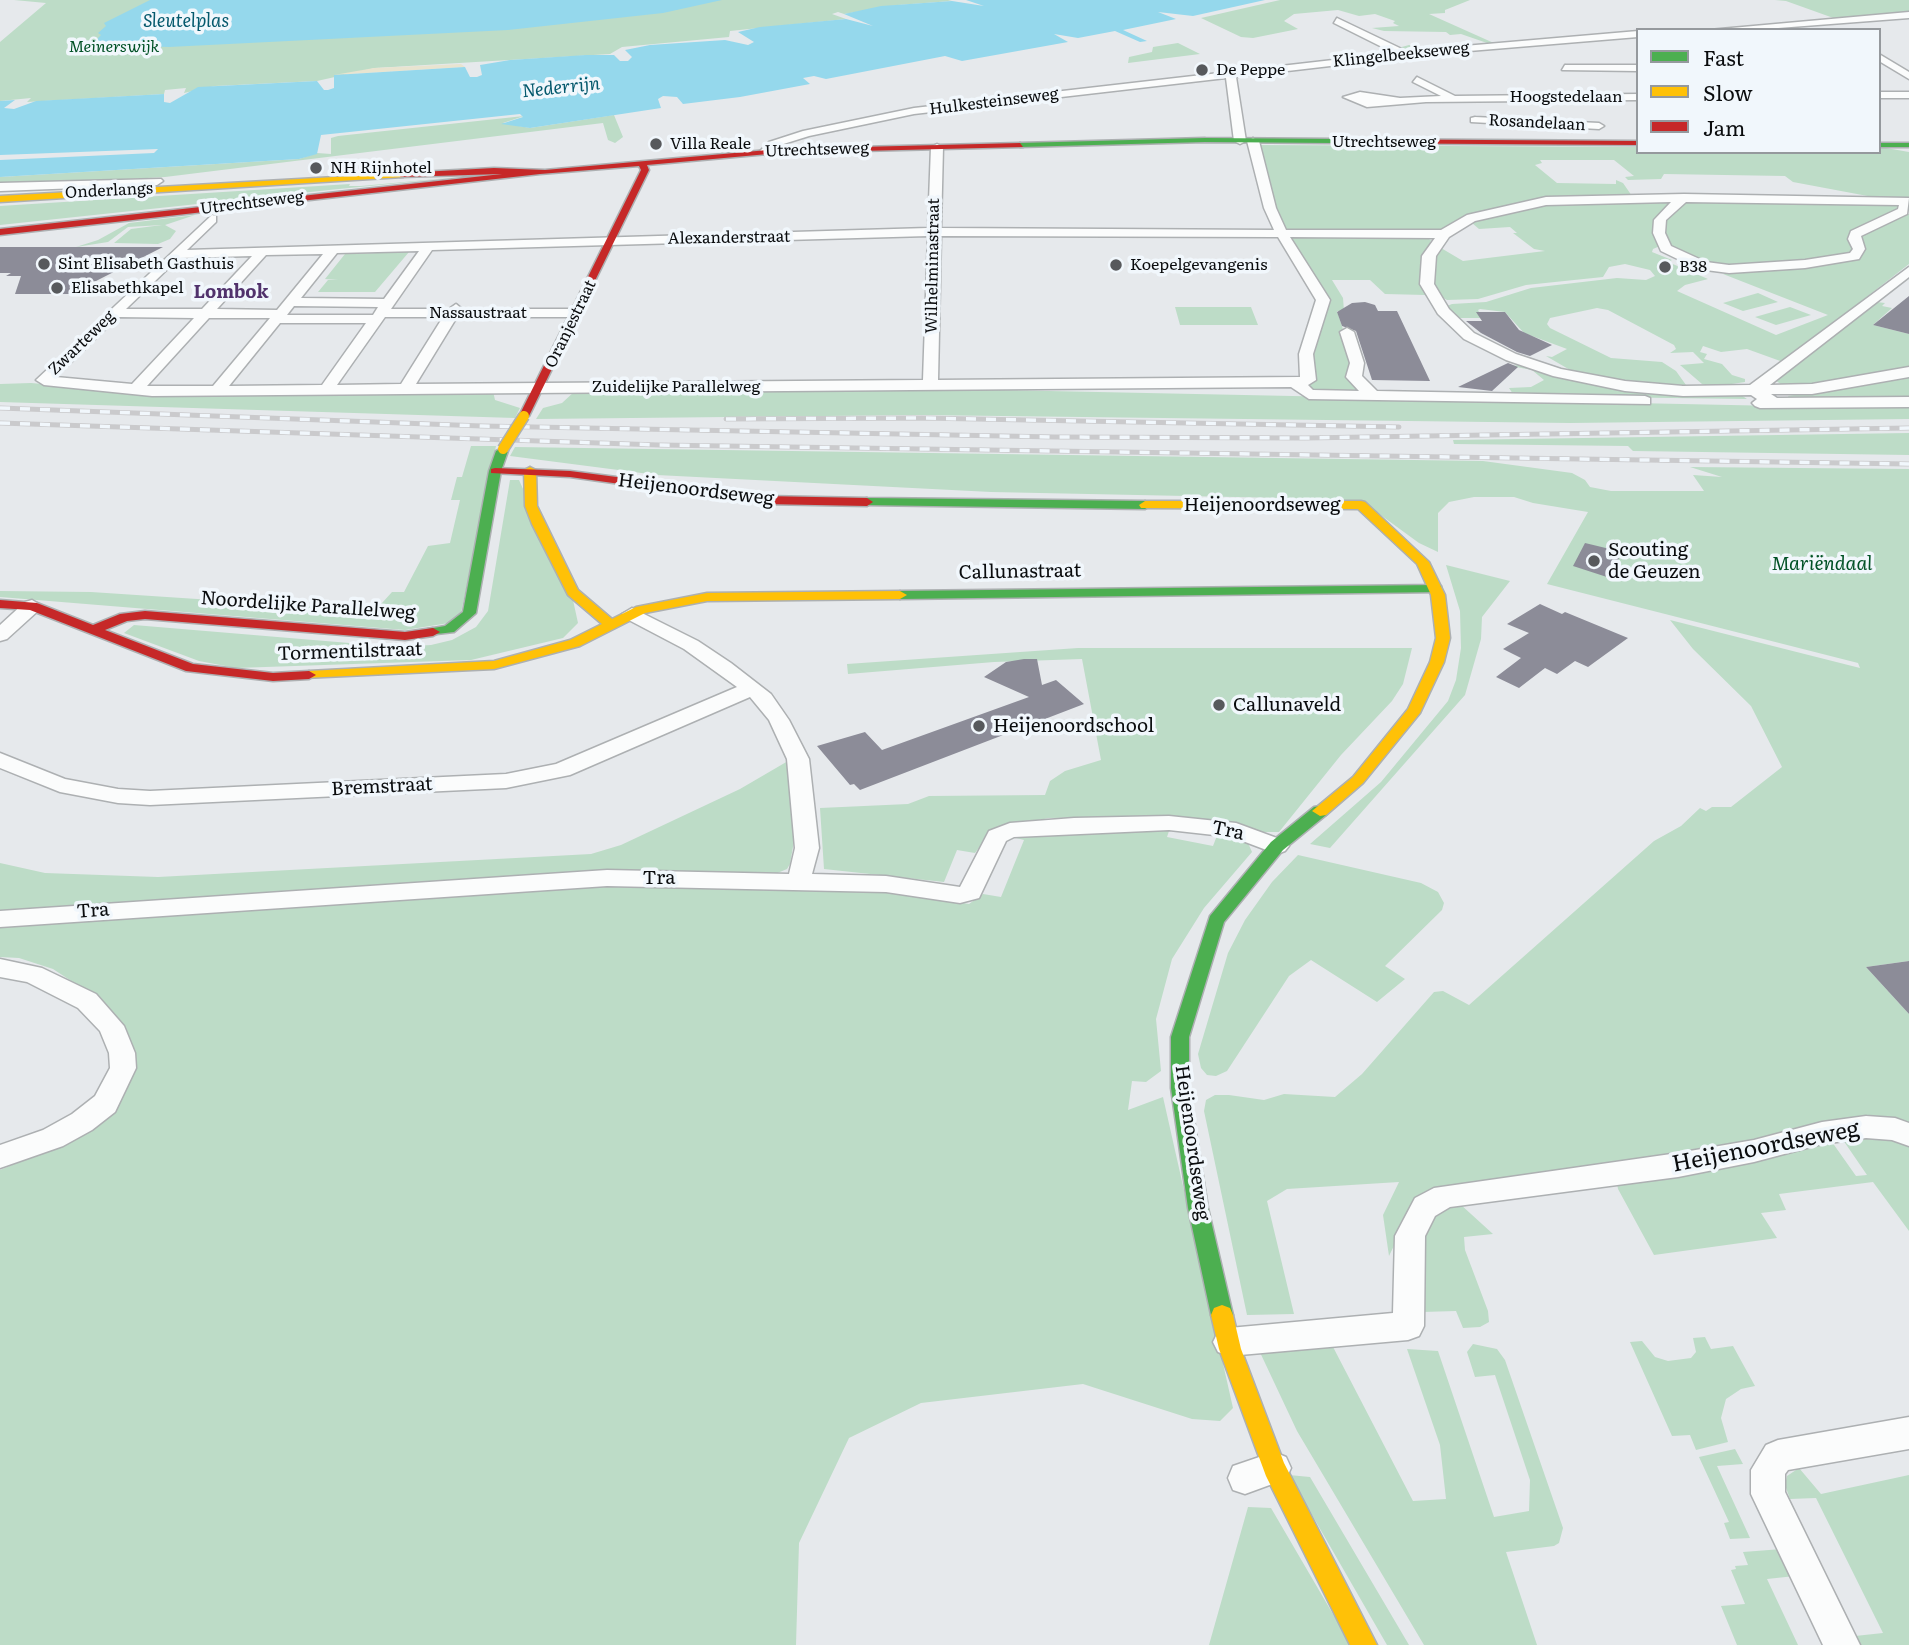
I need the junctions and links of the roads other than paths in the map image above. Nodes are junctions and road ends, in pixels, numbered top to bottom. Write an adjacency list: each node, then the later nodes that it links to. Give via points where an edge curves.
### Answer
1 (1909, 15): 3 (street)
2 (1337, 21): 8 (street)
3 (1812, 23): 4 (street); 5 (street)
4 (1741, 28)
5 (1824, 28)
6 (1636, 34): 10 (street, Klingelbeekseweg)
7 (1464, 36): 8 (street, via 1466,40 1458,43)
8 (1392, 48): 10 (street)
9 (1899, 53): 11 (street)
10 (1404, 54): 15 (street, Klingelbeekseweg)
11 (1881, 56)
12 (1881, 57): 16 (street)
13 (1565, 68): 14 (street)
14 (1636, 68)
15 (1231, 76): 25 (street); 31 (street, Hulkesteinseweg, via 888,115 792,137 770,145)
16 (1909, 76)
17 (1417, 80): 21 (street)
18 (1881, 95): 19 (street)
19 (1909, 95)
20 (1636, 98): 23 (street, Hoogstedelaan)
21 (1454, 99): 22 (street, Hoogstedelaan); 23 (street, Hoogstedelaan, via 1495,98)
22 (1399, 101)
23 (1595, 111): 24 (street, Rosandelaan); 26 (street, Rosandelaan)
24 (1475, 120)
25 (1246, 141): 26 (street, Utrechtseweg); 30 (street, Utrechtseweg); 43 (street)
26 (1604, 141): 27 (street, Utrechtseweg)
27 (1636, 141)
28 (1881, 142): 29 (street)
29 (1909, 143)
30 (937, 147): 31 (street, Utrechtseweg); 42 (street, Wilhelminastraat)
31 (765, 152): 32 (street, Utrechtseweg)
32 (634, 165): 33 (street, Utrechtseweg); 34 (street, Onderlangs); 45 (street, Oranjestraat)
33 (545, 172): 34 (street, Onderlangs); 41 (street, Utrechtseweg)
34 (471, 173): 38 (street, Onderlangs)
35 (157, 181): 36 (street, Onderlangs)
36 (0, 187)
37 (1684, 198): 39 (street); 39 (street, via 1660,220 1659,233 1666,248 1686,260 1719,269 1854,256 1859,249 1855,234); 44 (street, via 1546,201 1480,215)
38 (0, 199)
39 (1907, 207)
40 (212, 219): 49 (street, Zwarteweg)
41 (0, 232)
42 (932, 232): 43 (street, Alexanderstraat); 45 (street, Alexanderstraat); 61 (street, Wilhelminastraat)
43 (1282, 234): 44 (street, Alexanderstraat); 60 (street, via 1323,300)
44 (1444, 234): 66 (street, via 1429,256 1427,284 1451,320 1491,349 1527,364 1606,383 1656,390)
45 (611, 241): 46 (street, Alexanderstraat); 56 (street, Oranjestraat)
46 (422, 247): 47 (street, Alexanderstraat); 54 (street)
47 (340, 249): 48 (street, Alexanderstraat); 53 (street)
48 (258, 251): 49 (street, Alexanderstraat); 52 (street)
49 (176, 254): 51 (street, Zwarteweg)
50 (1909, 271): 66 (street)
51 (116, 310): 52 (street, Nassaustraat); 59 (street, Zwarteweg)
52 (202, 311): 53 (street, Nassaustraat); 63 (street)
53 (287, 311): 54 (street, Nassaustraat); 54 (street, Nassaustraat); 67 (street)
54 (378, 311): 55 (street, Nassaustraat); 65 (street)
55 (462, 311): 56 (street, Nassaustraat); 64 (street)
56 (577, 311): 62 (street, Oranjestraat)
57 (1346, 332): 68 (street, via 1357,363 1354,377)
58 (1909, 372): 66 (street, via 1812,389)
59 (44, 380): 63 (street, Zuidelijke Parallelweg)
60 (1302, 381): 61 (street, Zuidelijke Parallelweg); 68 (street, via 1304,392 1315,395)
61 (930, 385): 62 (street, Zuidelijke Parallelweg)
62 (540, 388): 64 (street, Zuidelijke Parallelweg); 72 (street, Oranjestraat, bridge)
63 (129, 389): 67 (street, Zuidelijke Parallelweg)
64 (414, 389): 65 (street, Zuidelijke Parallelweg)
65 (319, 390): 67 (street, Zuidelijke Parallelweg)
66 (1754, 390): 70 (street)
67 (223, 391)
68 (1373, 396): 70 (street)
69 (1909, 401): 70 (street)
70 (1774, 403)
71 (530, 470): 72 (street, Heijenoordseweg); 73 (street, Heijenoordseweg, via 764,500 972,506 1361,505 1423,562); 77 (street, via 531,506 538,524 573,592)
72 (495, 471): 78 (street, Noordelijke Parallelweg, via 469,613 449,629 405,636 145,615 125,617)
73 (1436, 589): 76 (street, Callunastraat, via 707,597); 82 (street, Heijenoordseweg, via 1443,638 1415,710 1358,780)
74 (0, 604): 75 (street)
75 (32, 606): 78 (street); 79 (street)
76 (632, 614): 77 (street, Callunastraat); 80 (street, via 691,645)
77 (609, 624): 78 (street, Tormentilstraat, via 575,643 494,665 273,677 191,668)
78 (93, 630)
79 (0, 635)
80 (753, 688): 81 (street, Bremstraat, via 562,770 506,781 150,798 60,785); 83 (street, via 779,720 797,759 807,848)
81 (0, 760)
82 (1277, 846): 83 (street, Tra, via 1236,830 1194,825 1074,825 1010,830 997,836 971,892 960,895 886,884); 88 (street, Heijenoordseweg, via 1216,920 1180,1037 1180,1088 1198,1208)
83 (799, 881): 84 (street, Tra, via 607,878)
84 (0, 919)
85 (0, 968): 87 (street, via 58,984 87,1001 111,1026 123,1068 104,1104 82,1122)
86 (1909, 1135): 88 (street, Heijenoordseweg, via 1866,1127 1678,1165 1444,1196 1425,1207 1410,1236 1408,1326)
87 (0, 1157)
88 (1229, 1342): 90 (street, Heijenoordseweg, via 1259,1473)
89 (1909, 1433): 91 (street, via 1778,1456 1768,1470 1768,1494)
90 (1364, 1645)
91 (1842, 1645)

